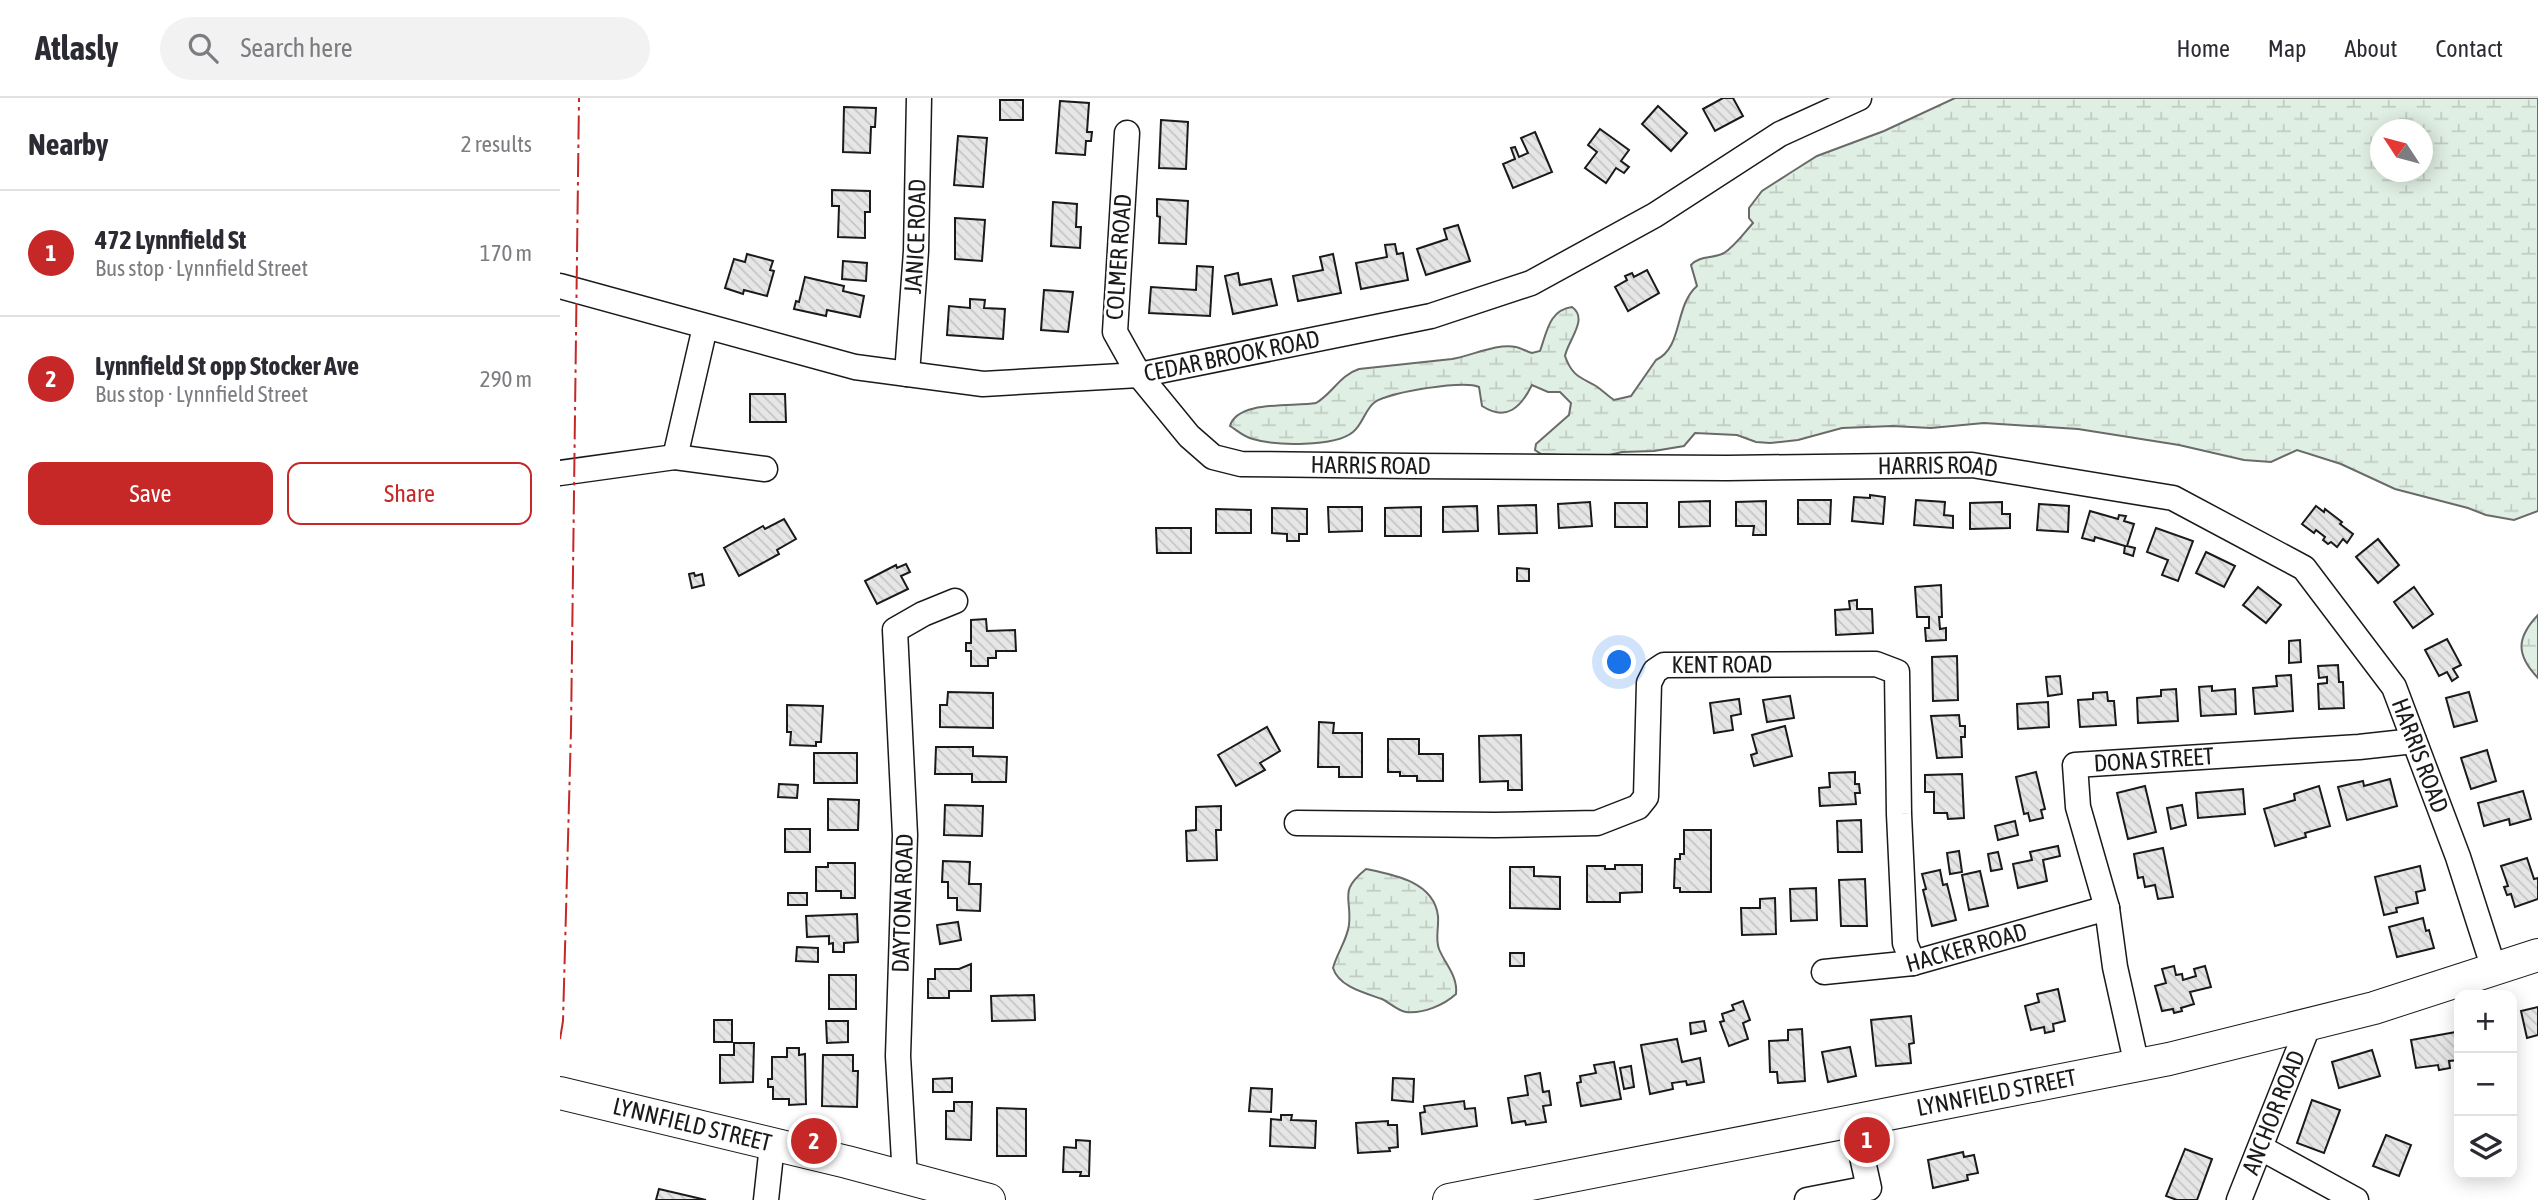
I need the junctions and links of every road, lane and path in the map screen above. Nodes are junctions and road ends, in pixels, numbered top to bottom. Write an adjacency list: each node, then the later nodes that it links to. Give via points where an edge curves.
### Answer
1 (919, 98): 6 (street, JANICE ROAD, via 916,251)
2 (1859, 98): 7 (street, CEDAR BROOK ROAD, via 1780,134 1655,215 1531,284 1431,316)
3 (1127, 133): 7 (street, COLMER ROAD, via 1115,332)
4 (560, 286): 5 (street, CEDAR BROOK ROAD)
5 (705, 327): 6 (street, CEDAR BROOK ROAD, via 855,367); 8 (street)
6 (906, 374): 7 (street, CEDAR BROOK ROAD, via 983,384)
7 (1139, 374): 12 (street, HARRIS ROAD, via 1200,447 1213,457 1241,464 1972,465 2174,498 2304,568 2393,687)
8 (675, 457): 9 (street); 10 (street)
9 (765, 469)
10 (560, 473)
11 (954, 601): 25 (street, DAYTONA ROAD, via 895,630 905,835 898,1056)
12 (2414, 741): 14 (street, DONA STREET, via 2075,765 2078,807); 17 (street, HARRIS ROAD)
13 (1297, 823): 16 (street, KENT ROAD, via 1597,823 1638,807 1646,797 1649,682 1654,671 1664,665 1876,664 1897,672 1905,943)
14 (2107, 908): 16 (street, HACKER ROAD); 20 (street, DONA STREET)
15 (2538, 955): 17 (main road, LYNNFIELD STREET)
16 (1913, 963): 18 (street, HACKER ROAD)
17 (2494, 969): 19 (main road, LYNNFIELD STREET)
18 (1824, 972)
19 (2309, 1024): 20 (main road, LYNNFIELD STREET); 24 (street, ANCHOR ROAD)
20 (2137, 1066): 22 (main road, LYNNFIELD STREET)
21 (560, 1093): 23 (main road, LYNNFIELD STREET)
22 (1854, 1121): 26 (main road, LYNNFIELD STREET); 27 (street)
23 (772, 1145): 25 (main road, LYNNFIELD STREET); 28 (street)
24 (2261, 1148): 32 (street, ANCHOR ROAD); 33 (street)
25 (914, 1187): 29 (main road, LYNNFIELD STREET)
26 (1532, 1192): 30 (main road, LYNNFIELD STREET)
27 (1870, 1194): 31 (street)
28 (766, 1200)
29 (989, 1200)
30 (1449, 1200)
31 (1807, 1200)
32 (2239, 1200)
33 (2356, 1200)

